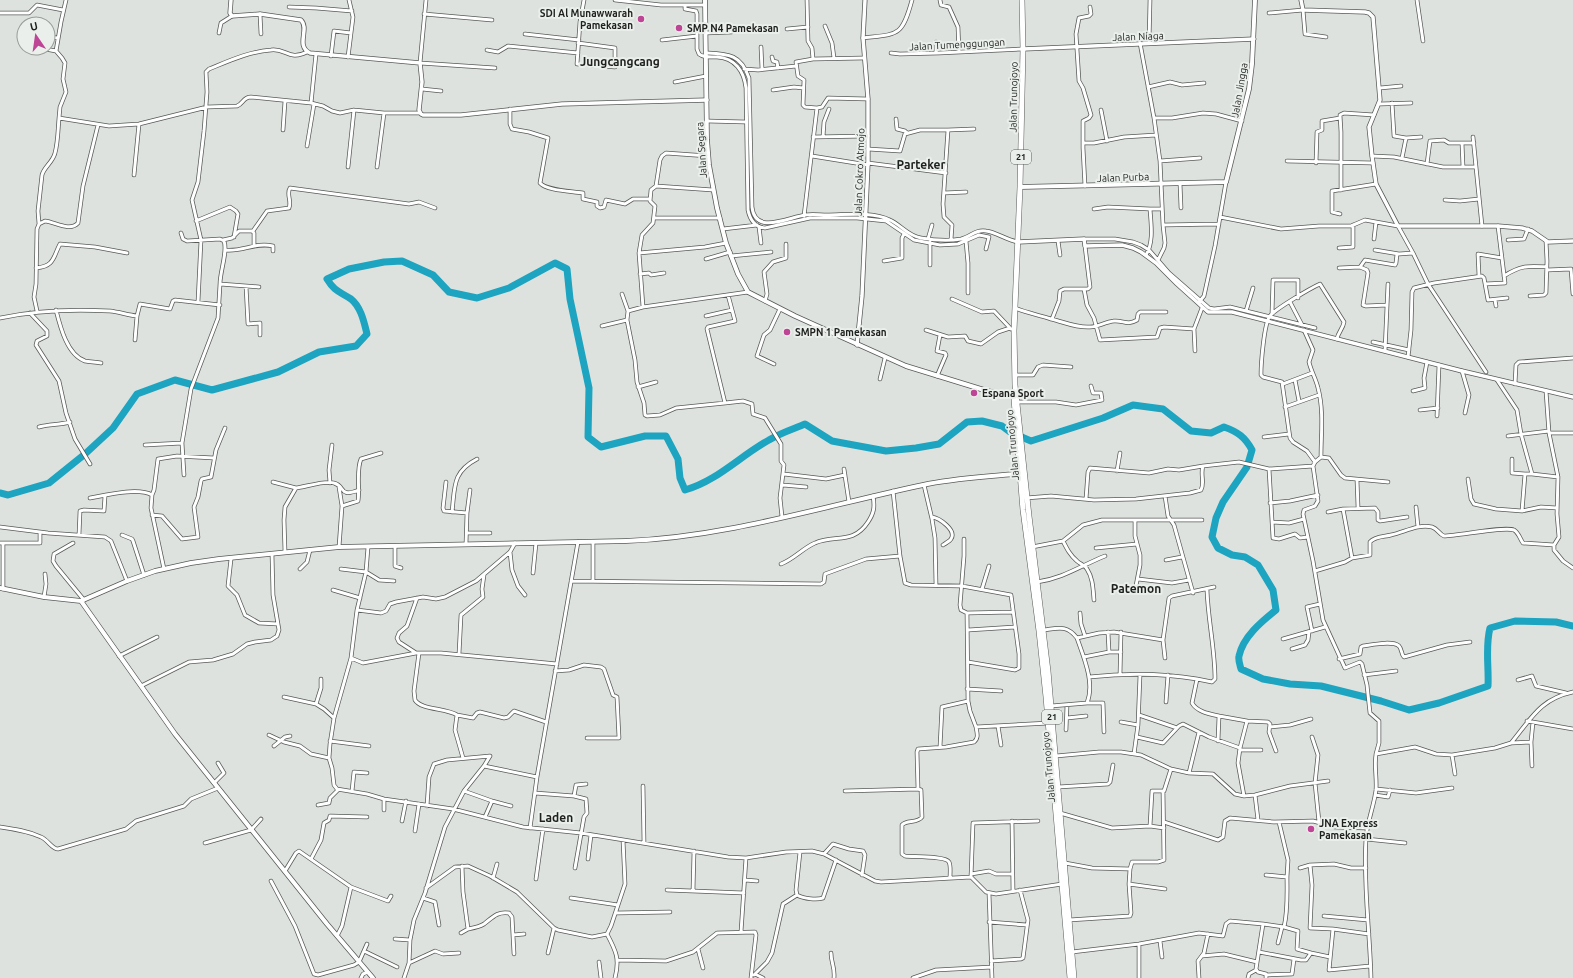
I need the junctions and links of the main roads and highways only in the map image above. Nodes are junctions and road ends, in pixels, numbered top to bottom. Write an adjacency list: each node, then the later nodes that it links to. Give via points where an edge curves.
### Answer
1 (705, 0): 6 (main road, Jalan Segara, via 708,156 713,190 730,254 748,292 885,358 990,392)
2 (1022, 0): 5 (highway, Jalan Trunojoyo / 21)
3 (1255, 0): 4 (main road, Jalan Jingga, via 1250,82)
4 (1226, 182): 5 (main road, Jalan Purba)
5 (1020, 187): 6 (highway, Jalan Trunojoyo / 21, via 1013,330)
6 (1015, 395): 7 (highway, Jalan Trunojoyo / 21, via 1021,457)
7 (1020, 473): 8 (highway, Jalan Trunojoyo / 21); 10 (main road, via 924,485 726,530 658,540 339,546 191,563 164,568)
8 (1036, 582): 11 (highway, Jalan Trunojoyo / 21); 11 (highway, Jalan Trunojoyo / 21, via 1044,630 1051,706)
9 (1, 589): 10 (main road, via 44,597)
10 (83, 600): 13 (main road, via 119,656 175,734)
11 (1050, 723): 12 (highway, Jalan Trunojoyo / 21); 12 (highway, Jalan Trunojoyo / 21, via 1056,756 1065,863)
12 (1064, 883): 14 (highway, Jalan Trunojoyo / 21); 15 (highway, Jalan Trunojoyo / 21, via 1070,920)
13 (373, 978)
14 (1070, 978)
15 (1074, 978)

